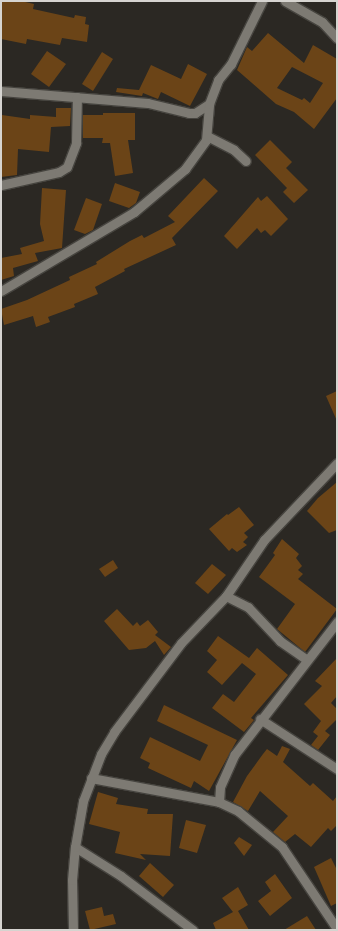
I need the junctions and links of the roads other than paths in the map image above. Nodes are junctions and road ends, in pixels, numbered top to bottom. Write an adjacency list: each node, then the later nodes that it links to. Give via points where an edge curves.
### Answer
1 (262, 1): 6 (street, via 232,64 218,80)
2 (285, 1): 3 (street, via 322,22)
3 (337, 38)
4 (1, 91): 5 (street)
5 (77, 97): 7 (street, via 148,103); 11 (street, via 76,143 67,167 59,172)
6 (209, 104): 7 (street); 8 (street)
7 (195, 113): 8 (street)
8 (207, 120): 9 (street)
9 (207, 136): 10 (street, via 234,150); 12 (street, via 200,152 185,169 134,212)
10 (246, 161)
11 (1, 185)
12 (1, 291)
13 (337, 463): 14 (street, via 264,540)
14 (226, 596): 16 (street, via 248,607 280,641); 19 (street, via 181,643 114,732)
15 (337, 622): 16 (street)
16 (307, 660): 17 (street)
17 (260, 719): 18 (street); 20 (street, via 232,760 220,787)
18 (337, 769)
19 (91, 778): 20 (street); 21 (street)
20 (219, 802): 22 (street, via 256,824 282,847)
21 (75, 847): 23 (street); 24 (street, via 121,876)
22 (336, 924)
23 (73, 930)
24 (193, 930)

